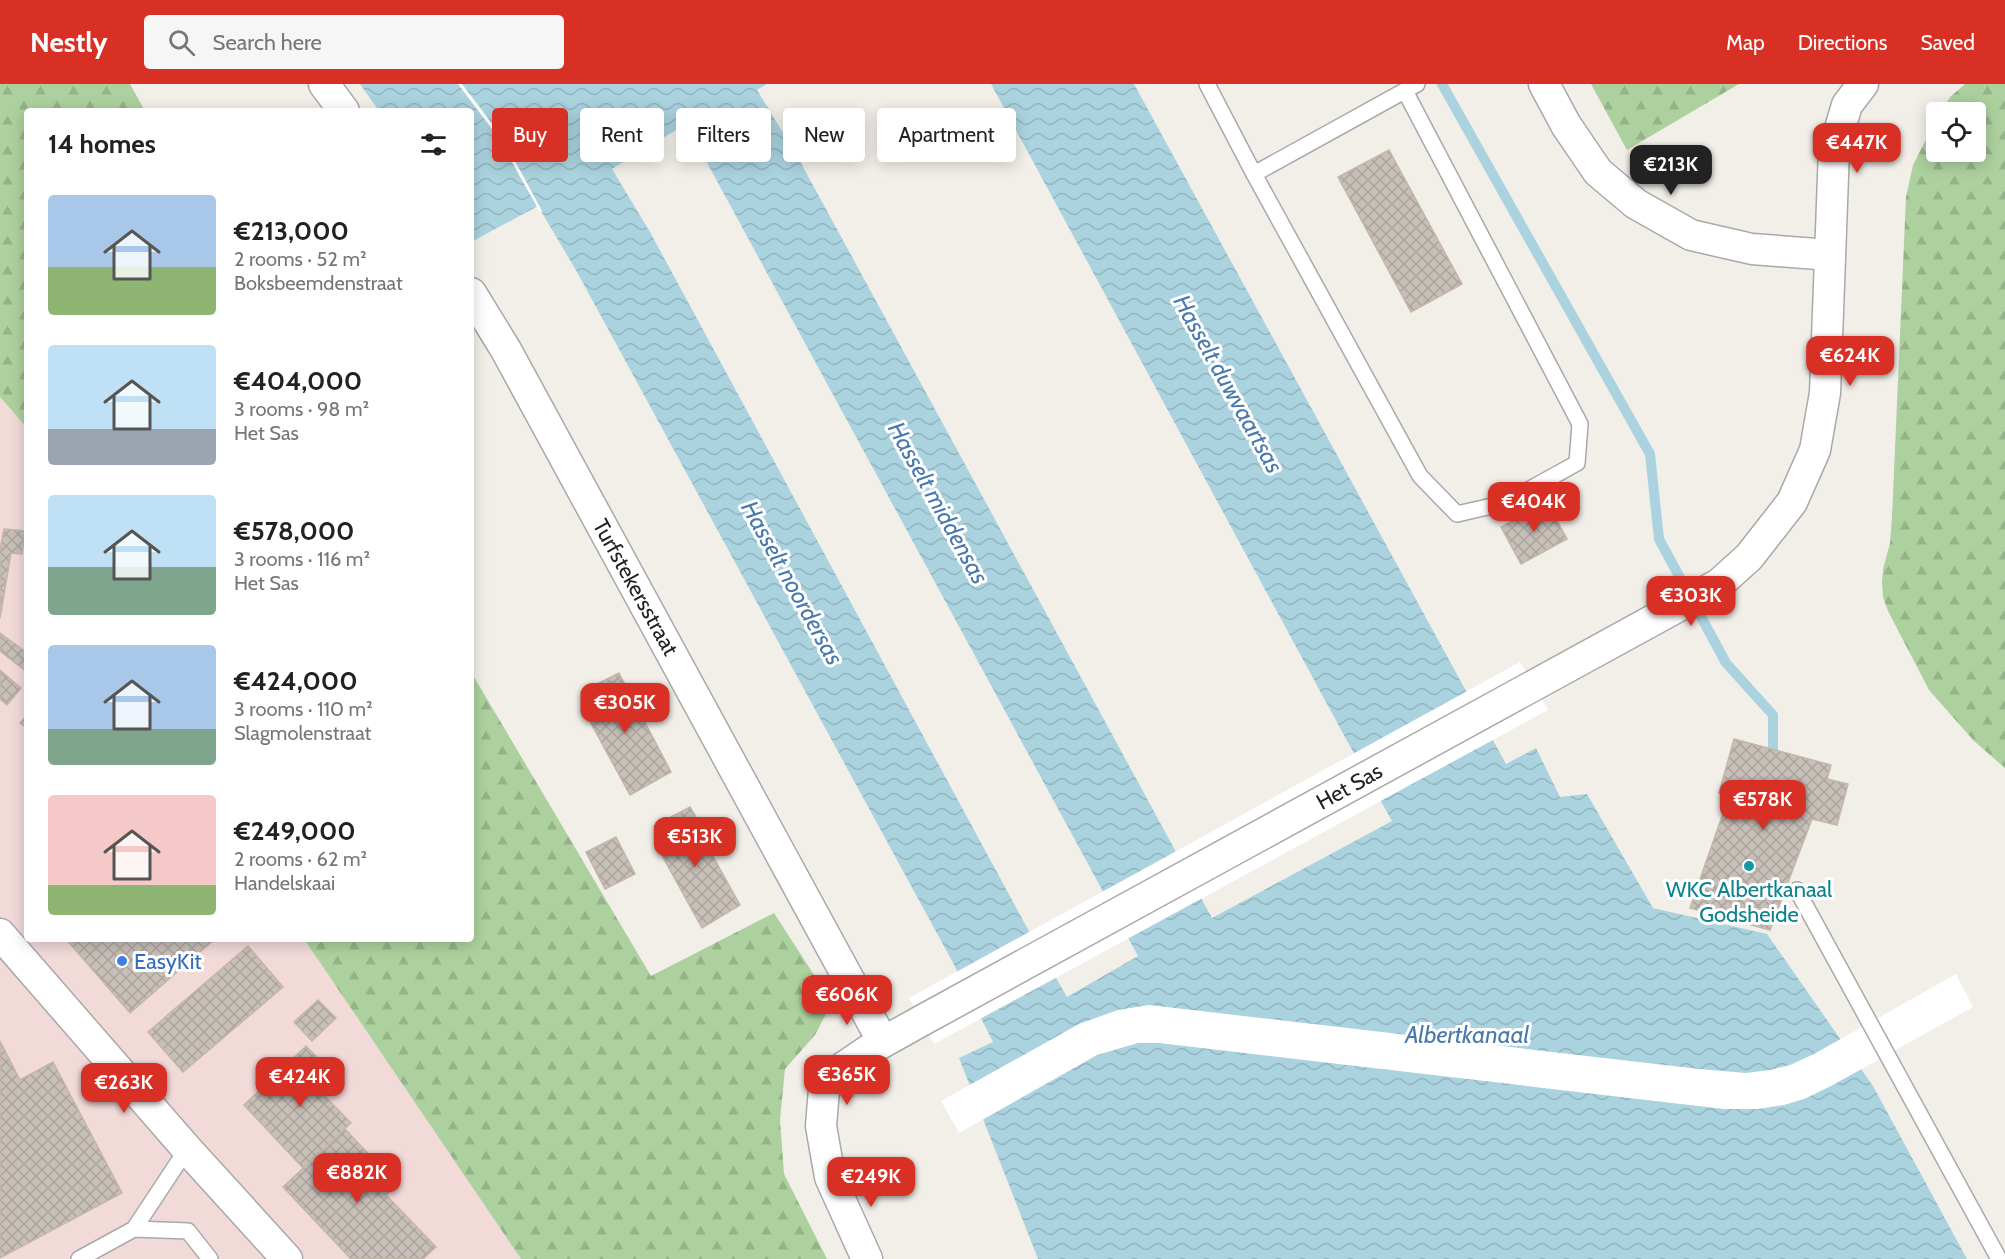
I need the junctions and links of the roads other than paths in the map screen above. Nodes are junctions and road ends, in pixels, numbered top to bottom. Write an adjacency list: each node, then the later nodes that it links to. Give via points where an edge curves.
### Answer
1 (324, 84): 6 (street)
2 (1207, 84): 7 (lane)
3 (1544, 84): 8 (street, via 1598,172 1636,204 1691,235 1752,249)
4 (1863, 84): 8 (street, Het Sas, via 1847,105 1834,149)
5 (1411, 87): 7 (lane); 7 (lane, via 1580,424 1577,464 1505,503 1457,514 1420,476)
6 (342, 108)
7 (1254, 174)
8 (1830, 255): 12 (street, Het Sas, via 1826,393 1815,450 1792,502 1749,557 1719,584)
9 (474, 298): 12 (street, Turfstekersstraat)
10 (1797, 890): 19 (lane)
11 (2, 941): 13 (street)
12 (883, 1042): 18 (street, Het Sas, via 841,1069 824,1089 821,1126 830,1177)
13 (187, 1149): 14 (lane); 17 (street)
14 (134, 1229): 15 (lane); 16 (lane, via 188,1231)
15 (79, 1259)
16 (210, 1259)
17 (287, 1259)
18 (867, 1259)
19 (1999, 1259)

